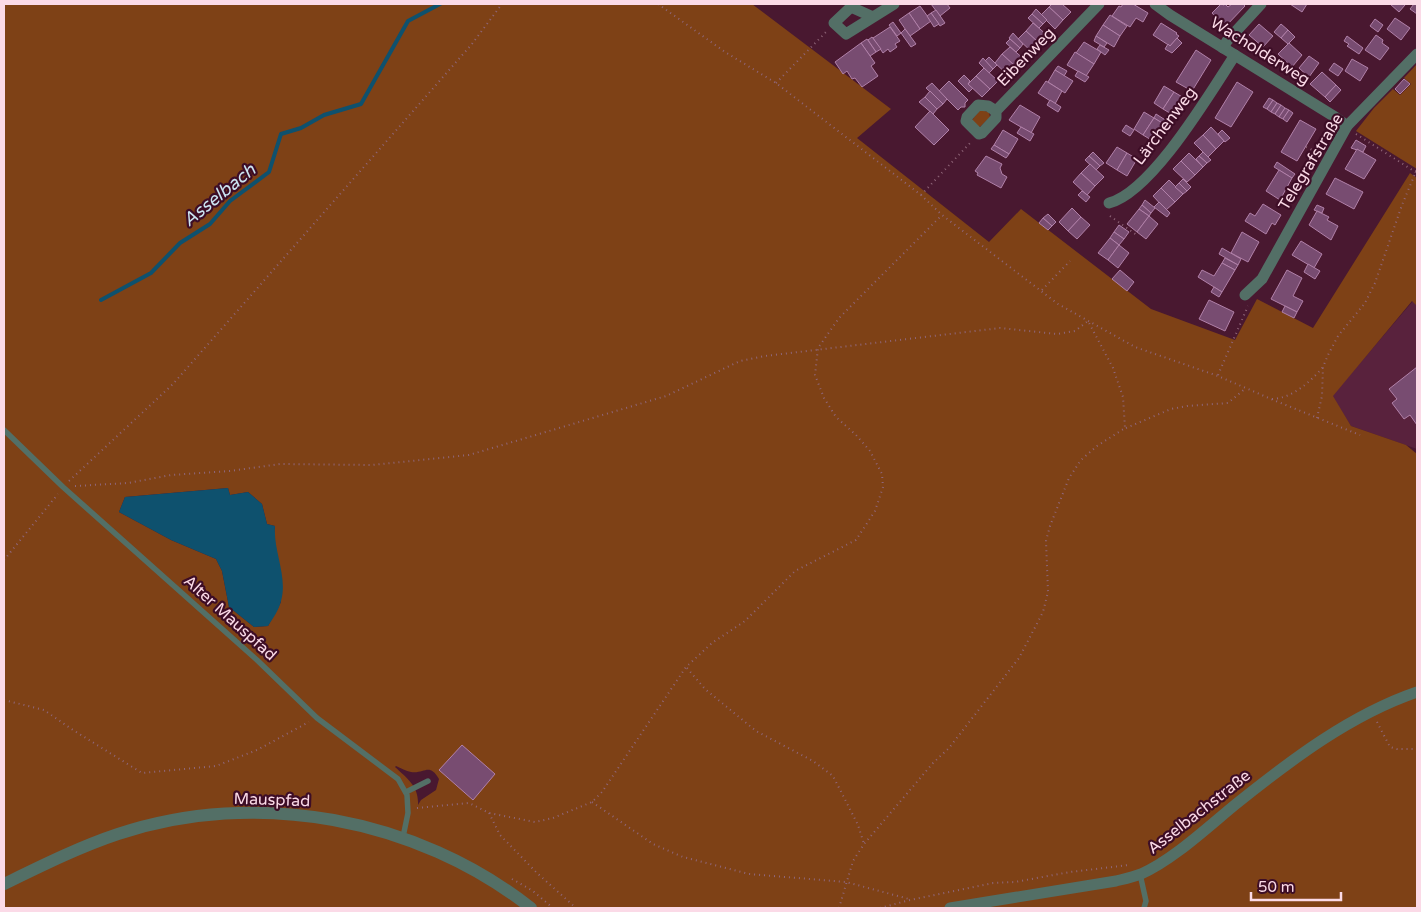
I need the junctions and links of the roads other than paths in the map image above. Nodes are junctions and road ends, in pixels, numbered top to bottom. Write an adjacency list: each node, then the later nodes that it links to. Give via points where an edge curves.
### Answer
1 (894, 4): 5 (street)
2 (1099, 4): 9 (street, Eibenweg)
3 (1155, 4): 6 (street, Wacholderweg)
4 (1261, 4): 6 (street)
5 (873, 17): 5 (street, via 846,34 834,23 851,7)
6 (1223, 48): 8 (street, Wacholderweg)
7 (1417, 54): 10 (street, Telegrafstraße)
8 (1235, 55): 10 (street, Wacholderweg); 11 (street, Lärchenweg, via 1195,116 1147,177 1133,191)
9 (996, 111): 9 (street, Eibenweg, via 978,105 967,117 968,124 982,133 996,118)
10 (1348, 126): 12 (street, Telegrafstraße, via 1262,279)
11 (1109, 203)
12 (1245, 295)
13 (4, 430): 16 (lane, Alter Mauspfad, via 317,718 388,770)
14 (1417, 692): 18 (street, Asselbachstraße, via 1372,711 1309,750 1163,862)
15 (428, 781): 16 (lane)
16 (406, 792): 17 (lane, via 408,809)
17 (403, 837): 19 (street, Mauspfad, via 312,817 245,813 200,817 119,834); 20 (street, Mauspfad, via 459,862)
18 (1140, 874): 21 (street, Asselbachstraße, via 1116,881); 22 (lane, via 1146,901)
19 (4, 884)
20 (531, 908)
21 (950, 908)
22 (1144, 908)

